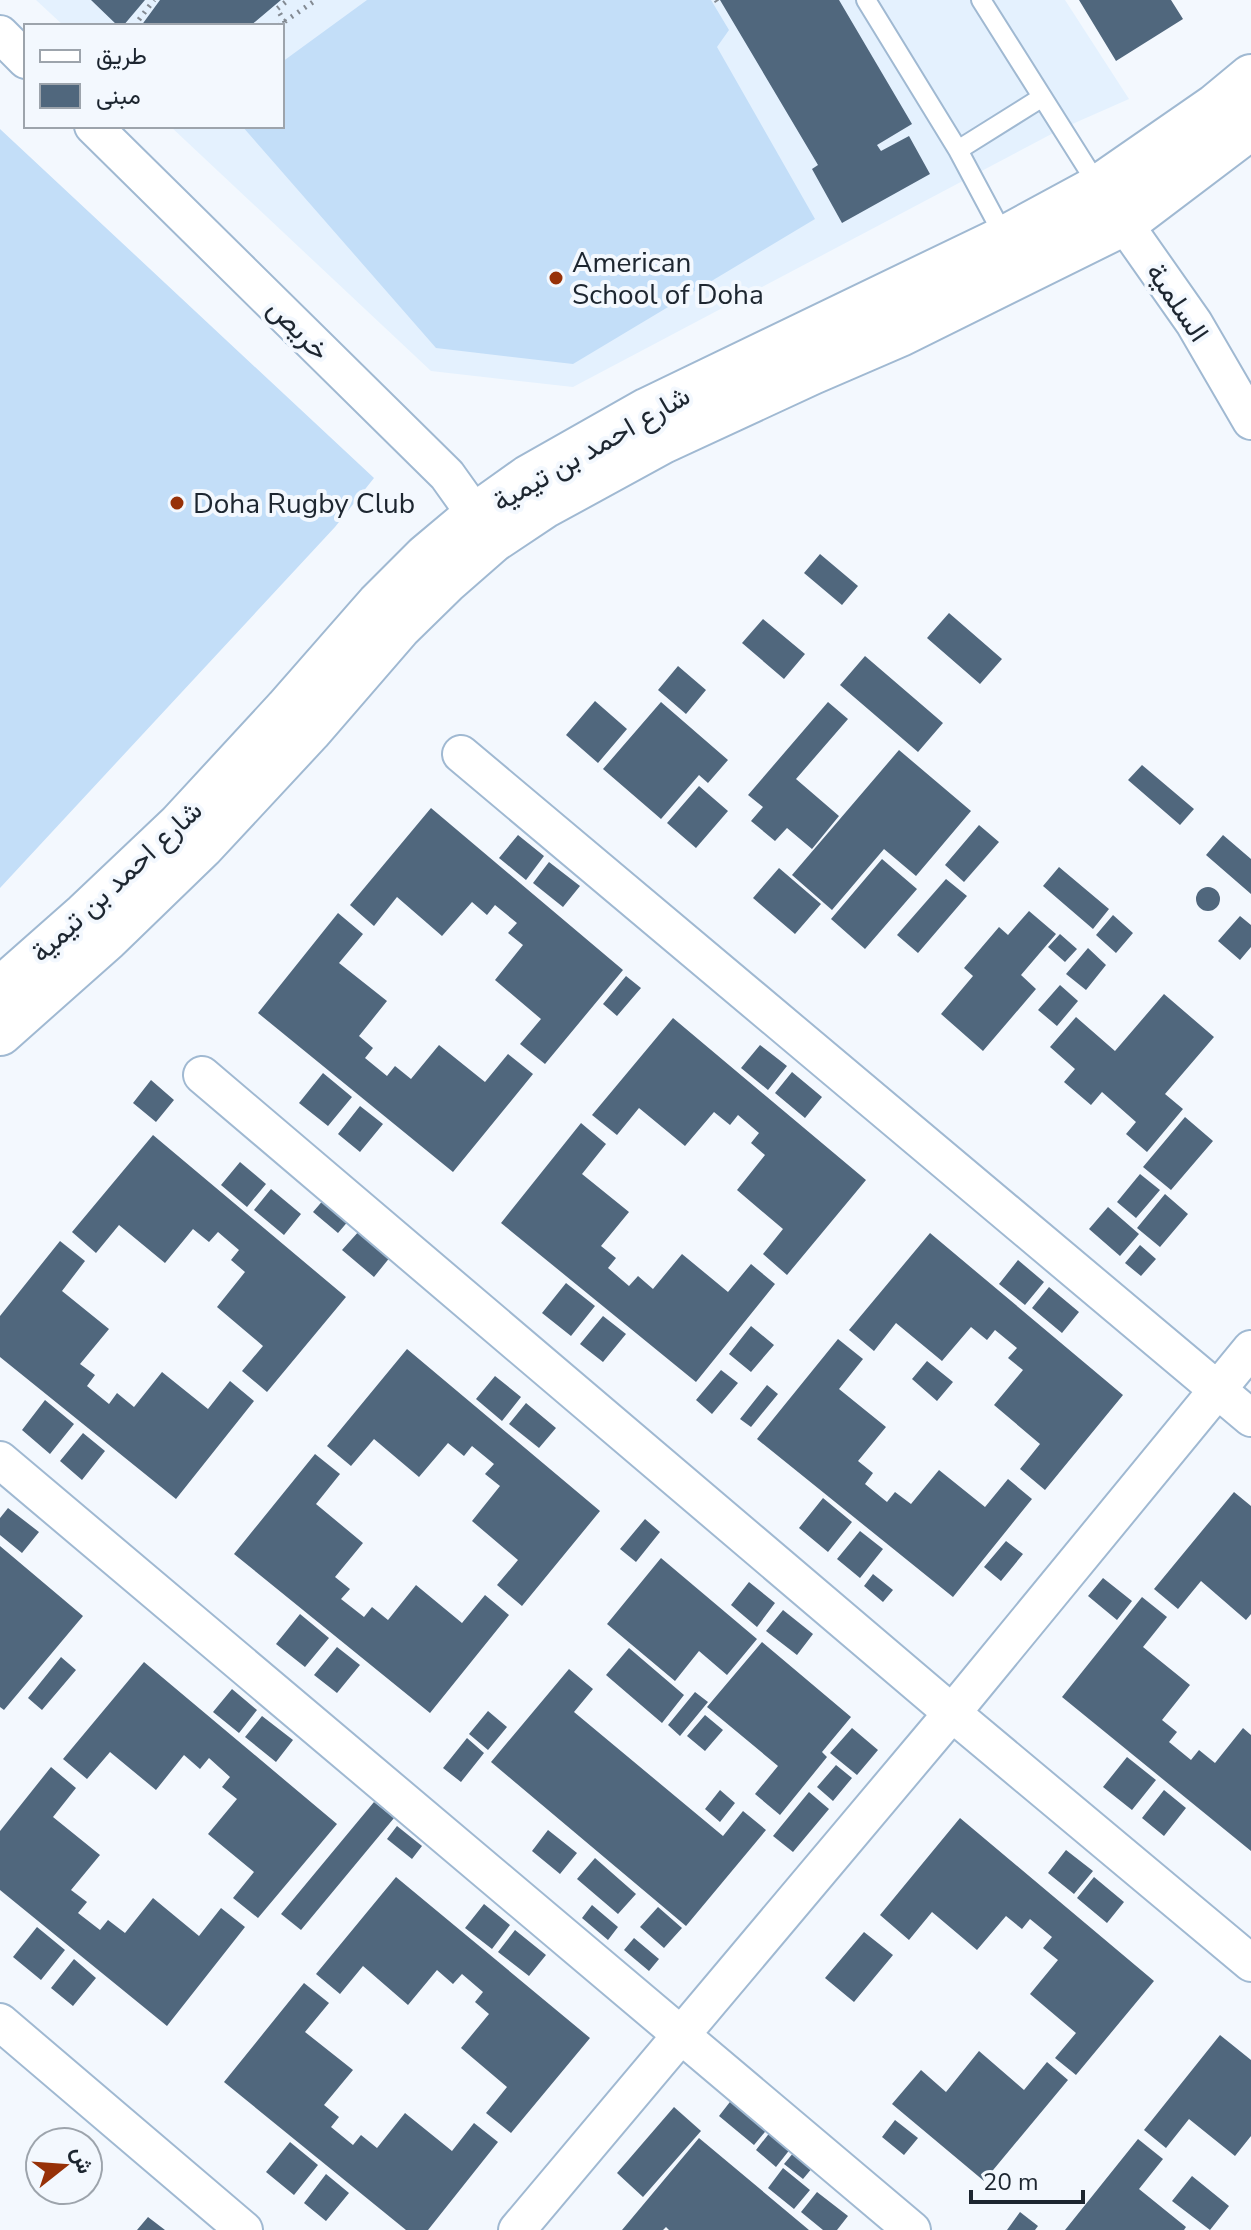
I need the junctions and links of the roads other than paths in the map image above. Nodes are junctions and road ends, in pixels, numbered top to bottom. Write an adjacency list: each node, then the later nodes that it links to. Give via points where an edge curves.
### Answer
1 (866, 0): 9 (lane)
2 (981, 0): 6 (lane)
3 (0, 34): 4 (street)
4 (24, 58)
5 (1251, 77): 10 (street, شارع احمد بن تيمية)
6 (1041, 98): 9 (lane); 10 (lane)
7 (1251, 127): 11 (street, شارع احمد بن تيمية)
8 (95, 128): 14 (street, خريص, via 447,475)
9 (958, 150): 12 (lane)
10 (1099, 187): 11 (street, السلمية); 12 (street, شارع احمد بن تيمية)
11 (1124, 223): 13 (street, السلمية, via 1194,323); 14 (street, شارع احمد بن تيمية, via 900,334 663,441 544,506)
12 (1005, 238): 14 (street, شارع احمد بن تيمية, via 648,410 528,478)
13 (1251, 421)
14 (485, 528): 16 (street, شارع احمد بن تيمية, via 426,557 180,825); 17 (street, شارع احمد بن تيمية, via 445,582 202,846)
15 (461, 754): 20 (street)
16 (0, 990)
17 (0, 1033)
18 (202, 1075): 23 (street)
19 (1251, 1349): 20 (street)
20 (1217, 1390): 21 (street); 23 (street)
21 (1251, 1418)
22 (0, 1460): 26 (street)
23 (952, 1713): 24 (street); 26 (street)
24 (1251, 1963)
25 (0, 2022): 27 (street)
26 (680, 2035): 28 (street); 29 (street)
27 (244, 2230)
28 (517, 2230)
29 (912, 2230)

